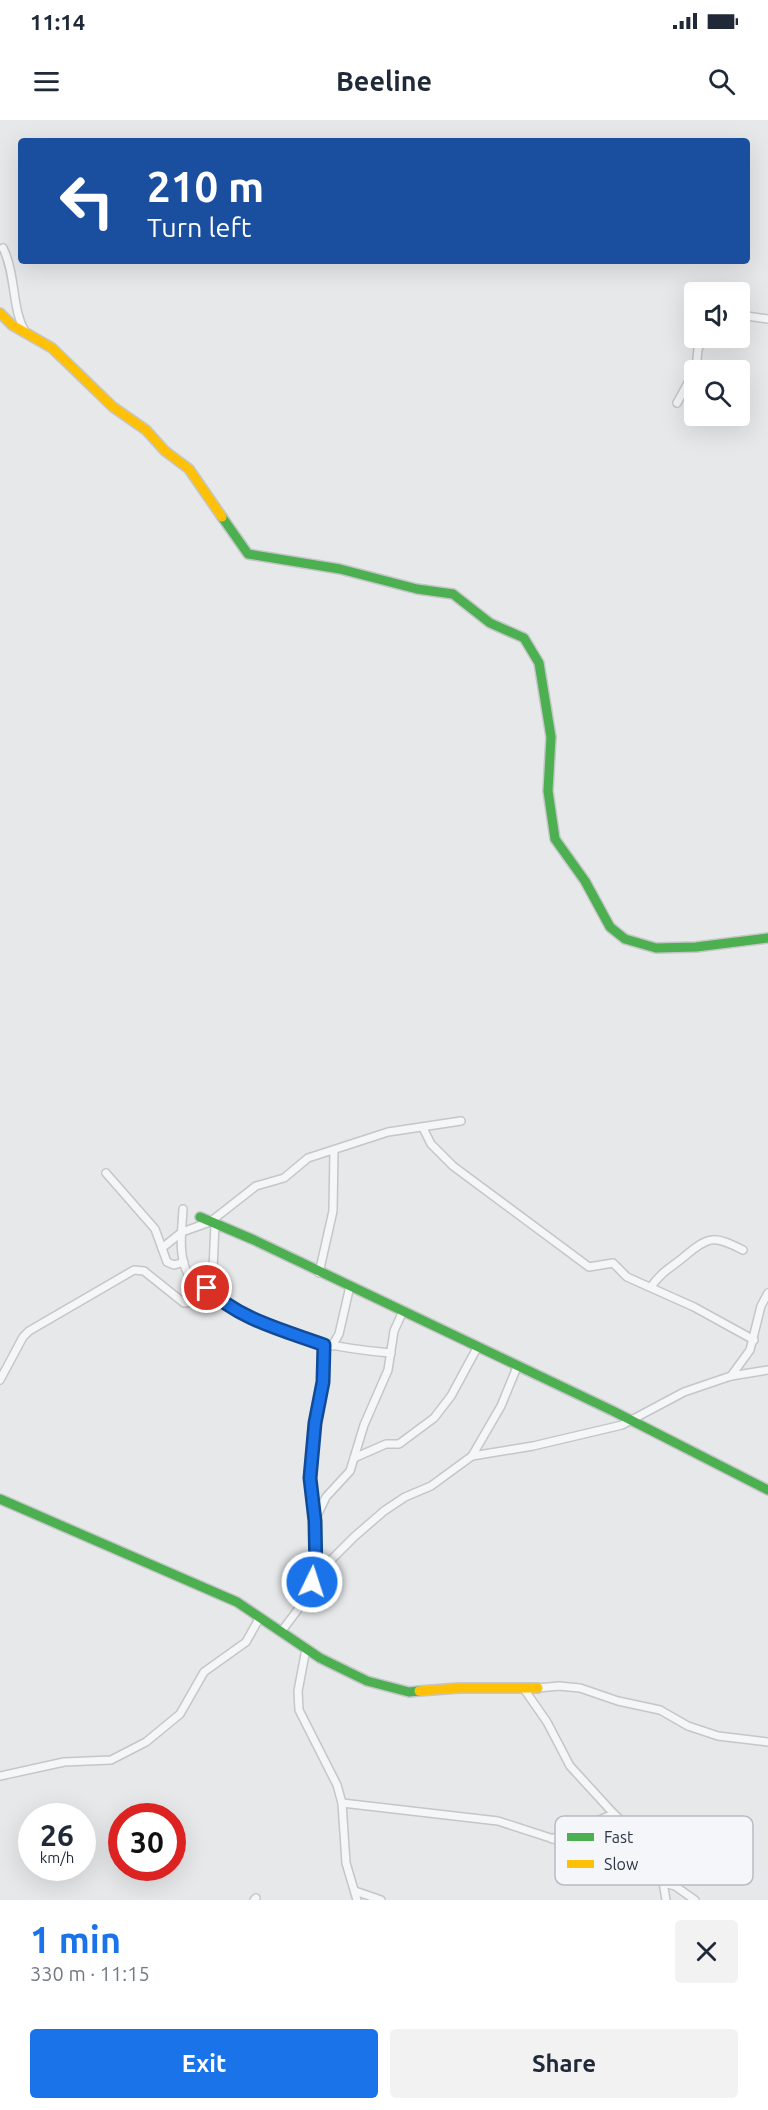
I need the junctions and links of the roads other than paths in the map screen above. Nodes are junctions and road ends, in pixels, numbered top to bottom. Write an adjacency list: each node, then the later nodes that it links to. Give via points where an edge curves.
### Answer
1 (3, 248): 5 (street, via 11,266)
2 (0, 313): 5 (street)
3 (750, 316): 4 (street)
4 (768, 319)
5 (25, 331): 8 (street, via 60,355 112,407 146,430 189,469 248,554 340,568 417,589 453,594 490,623 526,640 538,663 551,737 548,791 555,839 618,935 645,946 668,948)
6 (684, 391): 7 (street)
7 (677, 403)
8 (768, 938)
9 (461, 1120): 10 (street)
10 (423, 1128): 11 (street, via 388,1132); 22 (street, via 431,1144 449,1163 579,1260 592,1267 613,1263 627,1277)
11 (334, 1149): 15 (street, via 304,1160 281,1179 256,1186); 20 (street, via 333,1211)
12 (106, 1173): 17 (street, via 150,1222)
13 (183, 1209): 16 (street)
14 (200, 1217): 15 (street)
15 (212, 1223): 16 (street); 20 (street); 23 (street)
16 (182, 1232): 17 (street); 19 (street)
17 (162, 1248): 19 (street, via 170,1264)
18 (743, 1250): 22 (street, via 720,1239 706,1240 667,1267)
19 (184, 1262): 23 (street, via 190,1277)
20 (320, 1273): 21 (street)
21 (350, 1286): 25 (street); 28 (street, via 339,1334)
22 (651, 1287): 26 (street)
23 (209, 1291): 27 (street, via 228,1307); 34 (street, via 202,1301 184,1303 150,1275 134,1270 29,1331)
24 (768, 1293): 26 (street)
25 (403, 1311): 29 (street); 30 (street, via 394,1331)
26 (754, 1340): 33 (street)
27 (324, 1345): 28 (street); 40 (street, via 310,1478)
28 (332, 1346): 30 (street)
29 (477, 1348): 31 (street); 37 (street, via 434,1418 399,1444 386,1444)
30 (391, 1353): 37 (street)
31 (517, 1367): 35 (street); 36 (street, via 501,1406)
32 (768, 1370): 33 (street)
33 (731, 1376): 35 (street, via 684,1392)
34 (0, 1380)
35 (630, 1421): 36 (street, via 533,1446); 38 (street)
36 (472, 1456): 41 (street, via 431,1486 384,1511)
37 (354, 1458): 40 (street, via 350,1471 326,1497)
38 (768, 1490)
39 (0, 1499): 42 (street, via 237,1602)
40 (315, 1521): 41 (street)
41 (316, 1574): 43 (street, via 299,1608)
42 (260, 1617): 43 (street); 48 (street, via 246,1642 202,1674 180,1714 146,1742 111,1760 64,1762)
43 (281, 1632): 44 (street)
44 (306, 1649): 46 (street, via 345,1672 398,1690); 49 (street, via 298,1691 299,1710 337,1785)
45 (538, 1688): 46 (street); 47 (street, via 580,1688 660,1710 688,1726 718,1736)
46 (524, 1689): 50 (street, via 567,1761)
47 (768, 1742)
48 (0, 1776)
49 (342, 1803): 53 (street, via 498,1821); 57 (street, via 346,1863)
50 (614, 1814): 51 (street)
51 (609, 1816)
52 (555, 1838): 53 (street)
53 (552, 1839): 54 (street)
54 (555, 1840)
55 (664, 1885): 60 (street)
56 (673, 1885): 61 (street)
57 (355, 1891): 58 (street); 59 (street)
58 (357, 1900)
59 (381, 1900)
60 (666, 1900)
61 (695, 1900)

